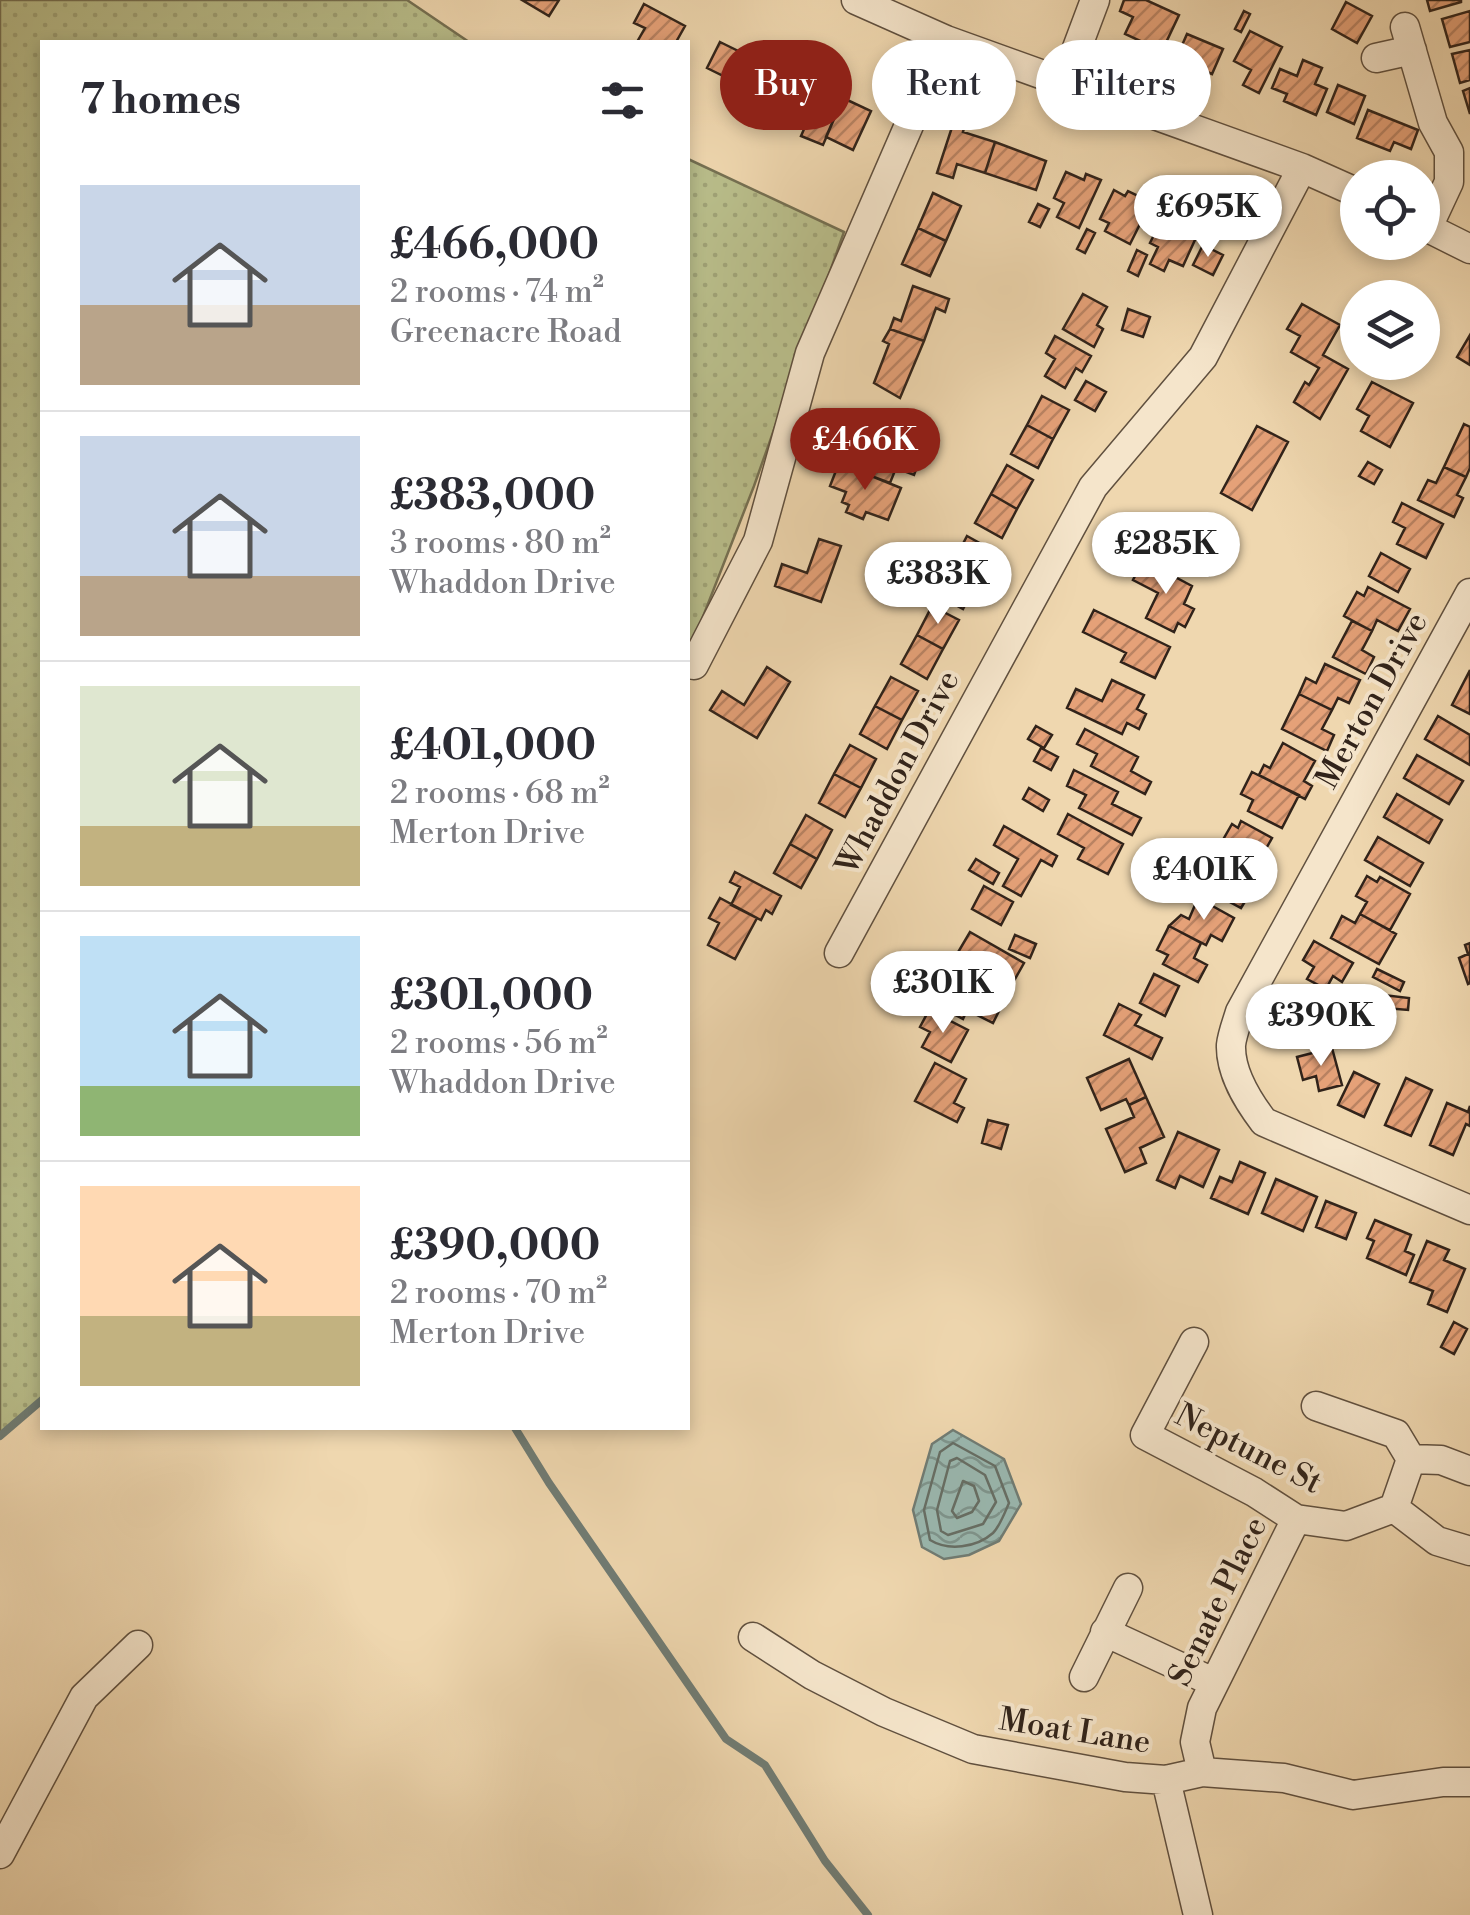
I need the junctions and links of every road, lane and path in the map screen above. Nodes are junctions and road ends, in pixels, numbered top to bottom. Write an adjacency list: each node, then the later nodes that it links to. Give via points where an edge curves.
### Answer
1 (856, 0): 3 (street)
2 (1095, 0): 4 (street)
3 (946, 40)
4 (1080, 40)
5 (1376, 58): 10 (street, via 1408,38 1432,123 1450,152 1450,182)
6 (907, 130): 14 (street, via 810,352 758,541)
7 (1200, 130): 8 (street)
8 (1302, 168): 9 (street); 15 (street, Whaddon Drive, via 1203,357 1093,487)
9 (1340, 184)
10 (1440, 200)
11 (1440, 234): 12 (street)
12 (1470, 249)
13 (1470, 593): 16 (street, Merton Drive, via 1240,1012 1231,1045 1242,1086 1264,1122)
14 (694, 664)
15 (839, 954)
16 (1470, 1210)
17 (1194, 1342): 22 (street, Neptune St, via 1145,1435)
18 (1316, 1406): 19 (street, via 1396,1434)
19 (1412, 1459): 20 (street, via 1441,1460); 21 (street)
20 (1470, 1472)
21 (1394, 1508): 22 (street, Neptune St, via 1346,1526); 23 (street, via 1438,1541)
22 (1296, 1519): 29 (street, Senate Place)
23 (1470, 1552)
24 (1128, 1588): 25 (street)
25 (1106, 1632): 28 (street); 29 (street)
26 (753, 1637): 31 (street, Moat Lane, via 884,1712 972,1749)
27 (138, 1645): 33 (street, via 84,1696)
28 (1084, 1677)
29 (1213, 1682): 30 (street, Senate Place, via 1194,1742)
30 (1202, 1772): 31 (street, Moat Lane); 32 (street, Moat Lane, via 1284,1778 1353,1795)
31 (1166, 1780): 34 (street)
32 (1470, 1782)
33 (0, 1854)
34 (1198, 1915)

